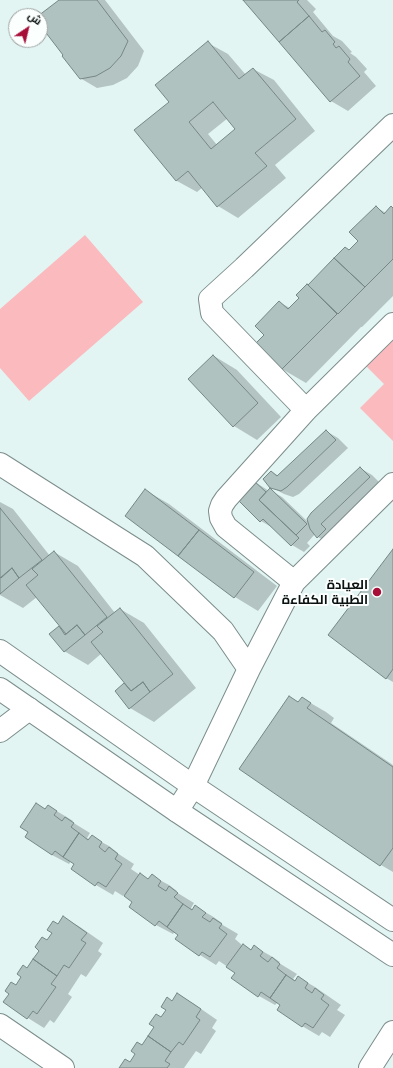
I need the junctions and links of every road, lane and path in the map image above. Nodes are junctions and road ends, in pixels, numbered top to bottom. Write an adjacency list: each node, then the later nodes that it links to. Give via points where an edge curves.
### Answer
1 (393, 125): 3 (street, via 210,299 212,313)
2 (393, 324): 3 (street)
3 (306, 410): 6 (street, via 226,499 220,511 226,527)
4 (0, 464): 8 (street, via 144,556 223,631)
5 (393, 484): 6 (street)
6 (294, 582): 8 (street)
7 (0, 651): 12 (street)
8 (249, 670): 12 (street)
9 (0, 689): 10 (street)
10 (29, 709): 11 (street); 13 (street)
11 (0, 731)
12 (193, 786): 13 (street); 14 (street)
13 (177, 811): 15 (street)
14 (393, 920)
15 (393, 955)
16 (0, 1025): 18 (street)
17 (393, 1032): 19 (street)
18 (64, 1068)
19 (370, 1068)

